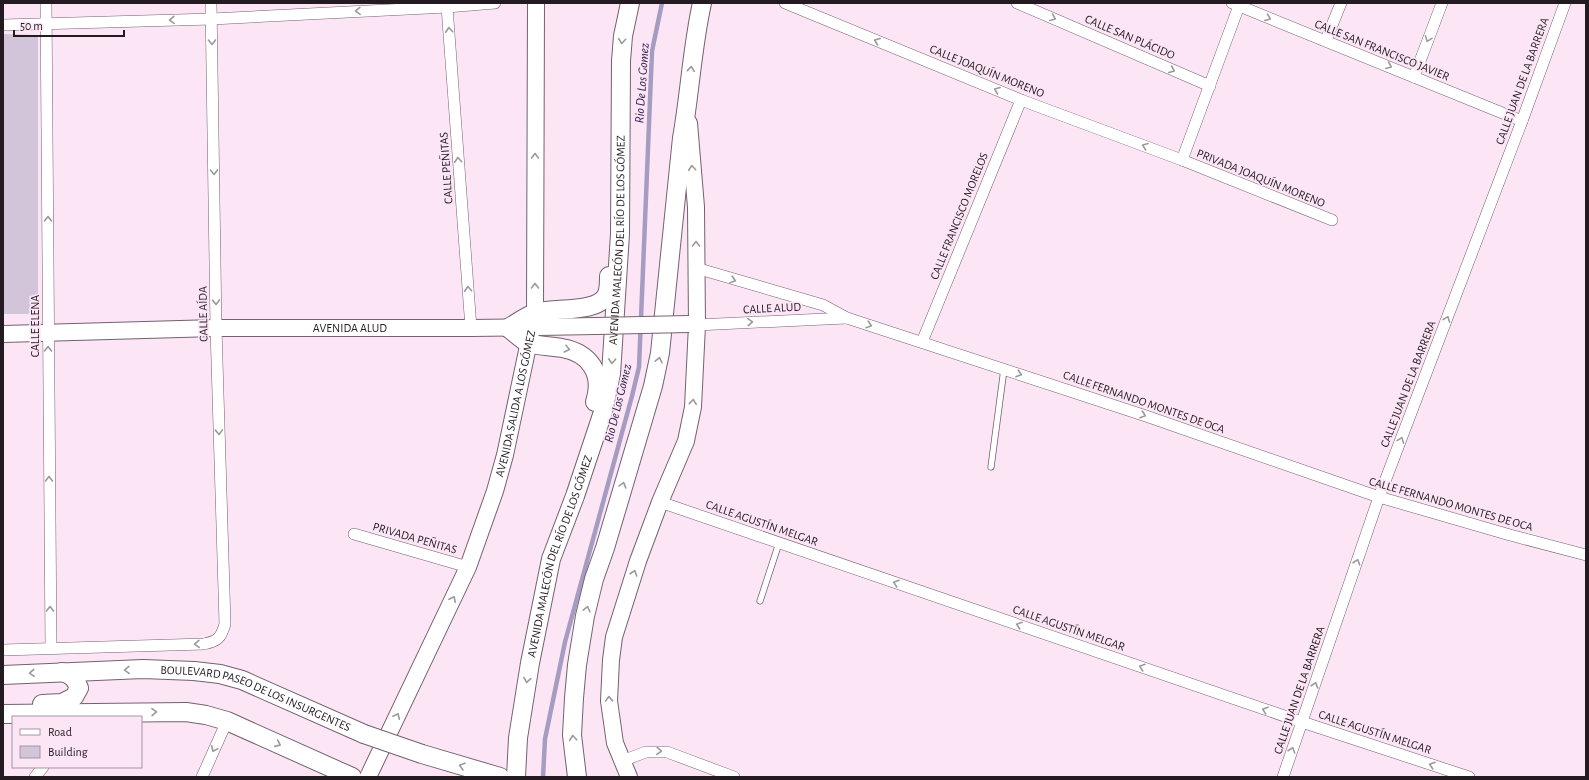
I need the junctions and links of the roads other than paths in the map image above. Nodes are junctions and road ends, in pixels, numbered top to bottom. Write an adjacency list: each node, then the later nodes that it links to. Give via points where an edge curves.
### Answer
1 (46, 3): 16 (street, CALLE ELENA)
2 (211, 3): 15 (street, CALLE AÍDA)
3 (495, 3): 14 (street)
4 (536, 3): 33 (street, AVENIDA SALIDA A LOS GÓMEZ, one-way to 4)
5 (630, 3): 23 (main road, AVENIDA MALECÓN DEL RÍO DE LOS GÓMEZ, one-way to 23, via 623,36)
6 (702, 3): 22 (main road, one-way to 6, via 695,33)
7 (785, 3): 21 (street, CALLE JOAQUÍN MORENO, one-way to 7)
8 (1341, 3): 18 (street)
9 (1442, 3): 19 (street, one-way to 19)
10 (1565, 3): 24 (street, CALLE JUAN DE LA BARRERA)
11 (1024, 4): 20 (street, CALLE SAN PLÁCIDO, one-way to 20)
12 (1237, 4): 18 (street, CALLE SAN FRANCISCO JAVIER, one-way to 18); 20 (street)
13 (381, 7): 14 (street); 15 (street, one-way to 15)
14 (447, 7): 31 (street, CALLE PEÑITAS, one-way to 14)
15 (212, 19): 16 (street, one-way to 16); 30 (street, CALLE AÍDA, one-way to 30)
16 (47, 23): 17 (street); 34 (street, CALLE ELENA, one-way to 16)
17 (3, 25)
18 (1326, 40): 19 (street, CALLE SAN FRANCISCO JAVIER, one-way to 19)
19 (1414, 77): 24 (street, CALLE SAN FRANCISCO JAVIER)
20 (1210, 86): 25 (street)
21 (1021, 100): 25 (street, CALLE JOAQUÍN MORENO, one-way to 21); 36 (street, CALLE FRANCISCO MORELOS)
22 (687, 108): 27 (street, one-way to 22, via 696,207); 64 (main road, one-way to 22, via 572,735 578,658 594,579 653,386 660,353)
23 (620, 113): 33 (main road, via 610,147 607,294 601,301 590,306 555,309); 44 (main road, AVENIDA MALECÓN DEL RÍO DE LOS GÓMEZ, one-way to 44, via 620,234 611,374 596,433)
24 (1522, 121): 39 (street, CALLE JUAN DE LA BARRERA, one-way to 24)
25 (1182, 160): 26 (street, PRIVADA JOAQUÍN MORENO)
26 (1332, 220)
27 (696, 268): 28 (street, CALLE FERNANDO MONTES DE OCA, one-way to 28, via 823,305); 29 (street)
28 (847, 318): 29 (street, CALLE ALUD, one-way to 28); 36 (street, CALLE FERNANDO MONTES DE OCA, one-way to 36)
29 (693, 324): 33 (street, bridge); 40 (street, one-way to 29, via 686,441 691,418 695,383)
30 (216, 328): 31 (street, AVENIDA ALUD); 34 (street, AVENIDA ALUD); 47 (street, CALLE AÍDA, one-way to 47, via 225,624 222,634 215,641 204,644)
31 (470, 328): 32 (street, AVENIDA ALUD)
32 (508, 328): 33 (main road); 33 (main road)
33 (532, 328): 44 (main road, one-way to 44, via 564,348 585,357 593,367 598,382 594,406 574,471 561,502); 45 (street, AVENIDA SALIDA A LOS GÓMEZ, via 505,455 493,498)
34 (48, 333): 35 (street, AVENIDA ALUD); 47 (street, CALLE ELENA, one-way to 34)
35 (3, 334)
36 (922, 342): 37 (street, CALLE FERNANDO MONTES DE OCA)
37 (1004, 369): 38 (lane); 39 (street, CALLE FERNANDO MONTES DE OCA, one-way to 39)
38 (991, 467)
39 (1379, 497): 43 (street, CALLE FERNANDO MONTES DE OCA, via 1510,536); 55 (street, CALLE JUAN DE LA BARRERA, one-way to 39)
40 (660, 502): 42 (street, CALLE AGUSTÍN MELGAR); 56 (street, one-way to 40, via 613,732 609,701 610,660 614,637 638,561)
41 (354, 534): 45 (street, PRIVADA PEÑITAS)
42 (779, 542): 46 (lane); 55 (street, CALLE AGUSTÍN MELGAR, one-way to 42)
43 (1586, 555)
44 (551, 559): 63 (main road, AVENIDA MALECÓN DEL RÍO DE LOS GÓMEZ, one-way to 63, via 530,663 518,738)
45 (468, 567): 61 (street, AVENIDA SALIDA A LOS GÓMEZ, one-way to 45)
46 (760, 601)
47 (51, 648): 48 (street)
48 (3, 650)
49 (62, 672): 50 (main road, BOULEVARD PASEO DE LOS INSURGENTES, one-way to 50); 51 (main road, via 76,679 79,688 74,697 62,703); 62 (main road, BOULEVARD PASEO DE LOS INSURGENTES, one-way to 49, bridge, via 364,734 242,680 220,674 143,669)
50 (3, 675)
51 (3, 706)
52 (3, 714): 53 (main road)
53 (80, 715): 54 (main road, one-way to 54, via 186,712)
54 (227, 721): 58 (main road, one-way to 58); 60 (street, one-way to 60)
55 (1302, 722): 67 (street, CALLE JUAN DE LA BARRERA, one-way to 55); 68 (street, CALLE AGUSTÍN MELGAR, one-way to 55)
56 (622, 761): 65 (street); 66 (street, one-way to 66, via 657,750)
57 (42, 768): 59 (street)
58 (351, 776)
59 (35, 777)
60 (202, 777)
61 (368, 777)
62 (500, 777)
63 (516, 777)
64 (577, 777)
65 (629, 777)
66 (734, 777)
67 (1283, 777)
68 (1469, 777)

